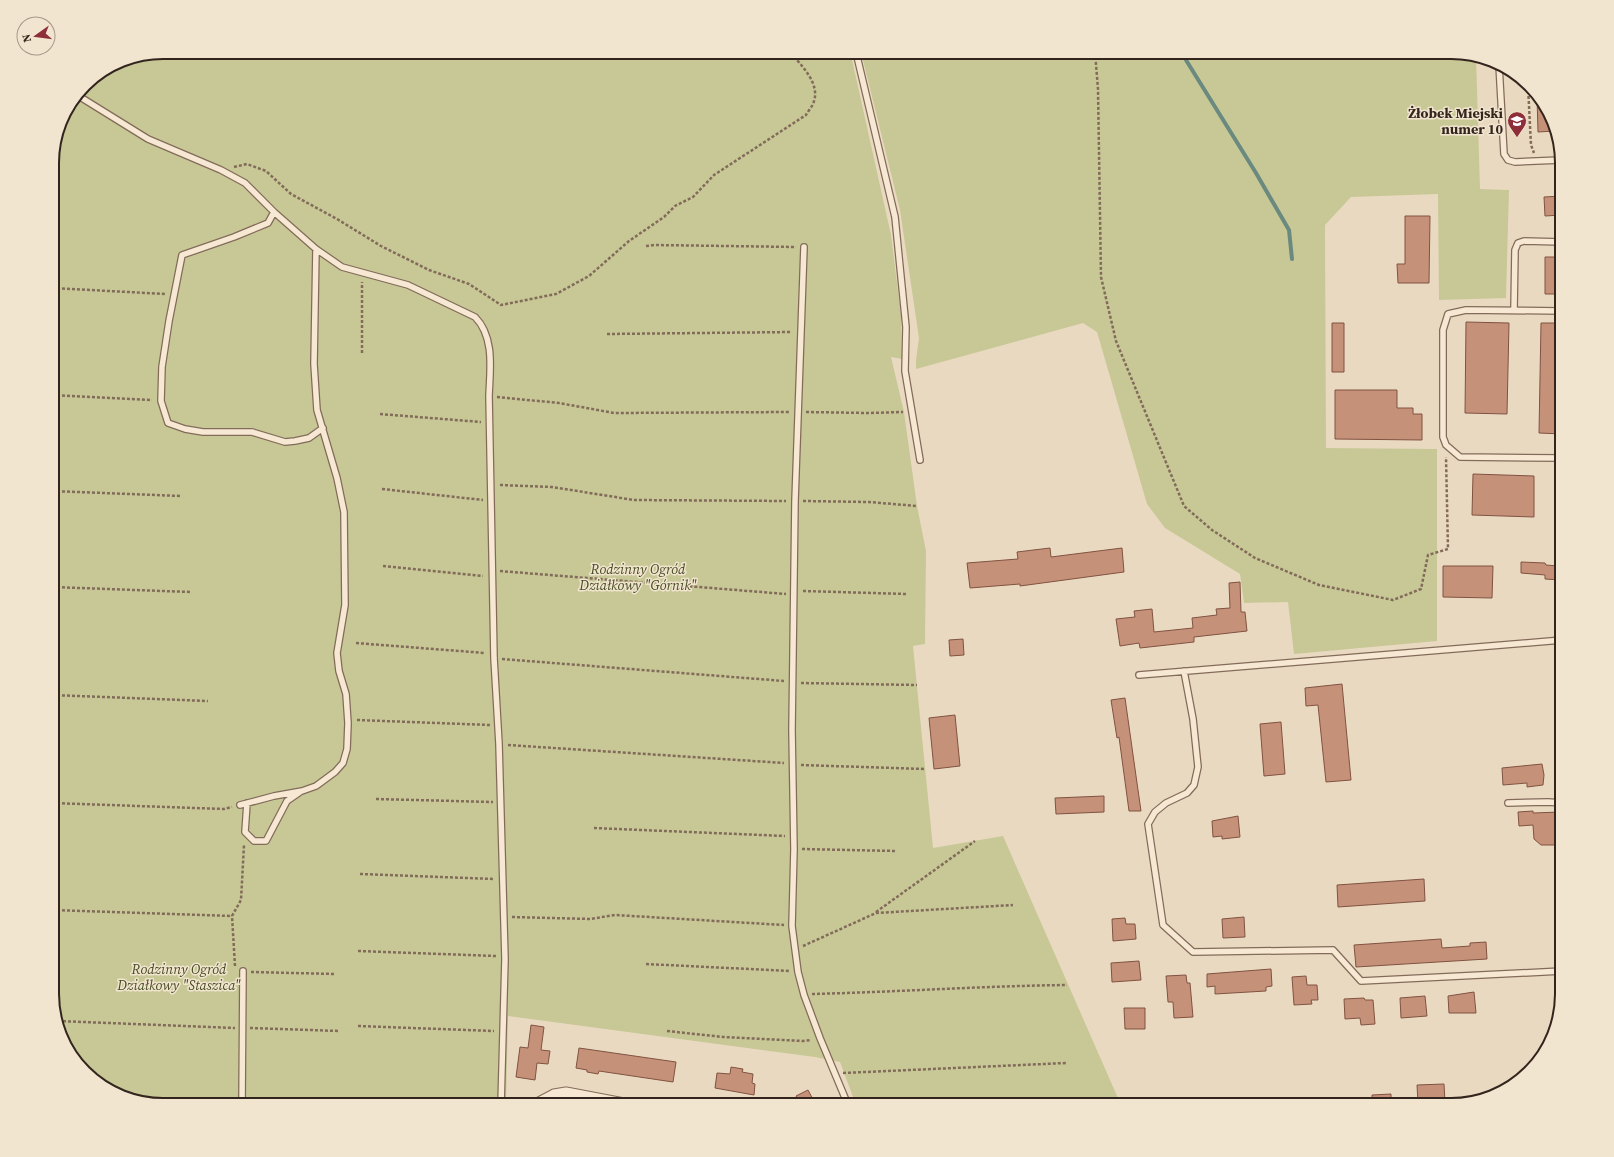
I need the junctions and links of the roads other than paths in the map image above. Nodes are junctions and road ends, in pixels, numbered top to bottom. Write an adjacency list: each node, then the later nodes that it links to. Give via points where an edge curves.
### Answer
1 (858, 59): 13 (lane, via 895,217 906,327 905,371)
2 (1499, 71): 4 (lane, via 1504,154 1508,160 1515,162)
3 (82, 98): 5 (lane, via 148,139 245,183)
4 (1555, 160)
5 (274, 212): 8 (lane); 11 (lane, via 268,223 182,255 162,367 161,401 168,423 191,430 252,432 285,442 296,442 309,438)
6 (1555, 242): 9 (lane, via 1518,243 1515,250)
7 (804, 247): 28 (lane, via 795,501 792,926 804,995)
8 (316, 249): 11 (lane, via 314,364 317,410); 25 (lane, via 342,267 408,285 475,317 482,324 490,354 494,656 500,744 504,917)
9 (1514, 310): 10 (lane); 12 (lane, via 1466,310 1448,314 1443,330 1443,437 1446,445 1460,457)
10 (1555, 311)
11 (323, 428): 17 (lane, via 344,512 345,605 337,653 346,694 347,749 343,763 335,772 316,786)
12 (1555, 458)
13 (920, 460)
14 (1555, 641): 15 (lane)
15 (1184, 671): 16 (lane); 23 (lane, via 1198,767 1194,785 1187,793 1155,812 1148,824 1163,925 1193,952 1333,950 1361,981)
16 (1139, 675)
17 (302, 791): 18 (lane); 18 (lane, via 287,801 266,841 254,841 245,832)
18 (247, 802): 21 (lane)
19 (1508, 803): 20 (lane)
20 (1555, 803)
21 (240, 805)
22 (243, 971): 24 (lane)
23 (1555, 971)
24 (242, 1098)
25 (501, 1098)
26 (548, 1098): 27 (street, via 566,1093)
27 (592, 1098)
28 (845, 1098)

